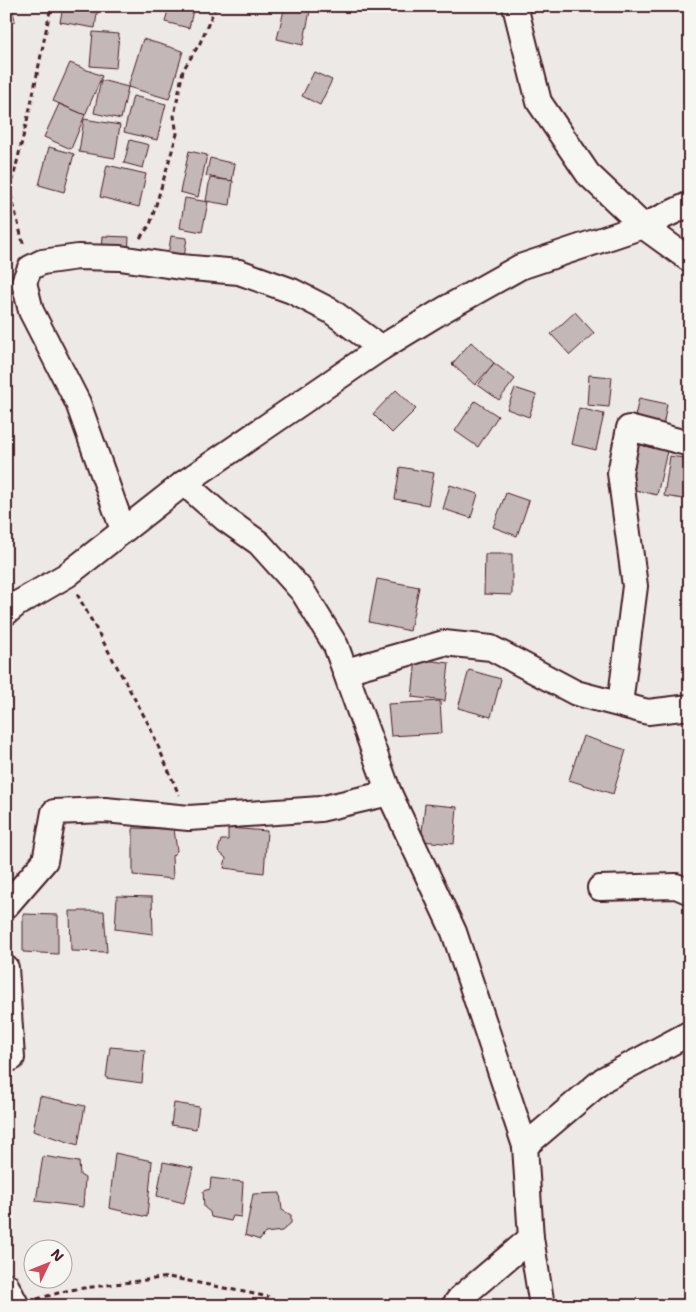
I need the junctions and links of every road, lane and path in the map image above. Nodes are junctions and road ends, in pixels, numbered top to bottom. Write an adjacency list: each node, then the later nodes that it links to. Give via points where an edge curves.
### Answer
1 (51, 6): 4 (path, via 31,104)
2 (216, 6): 7 (path, via 200,43 183,70 174,116 177,134 150,226)
3 (515, 6): 6 (street, via 539,102 588,174)
4 (8, 190): 9 (path)
5 (690, 204): 6 (street)
6 (644, 226): 8 (street); 11 (street, via 520,267)
7 (120, 258): 9 (street, via 78,257 42,262); 11 (street, via 239,272 292,291 331,311)
8 (690, 260)
9 (27, 275): 10 (street); 14 (street, via 31,311 78,403)
10 (6, 298)
11 (381, 348): 13 (street)
12 (690, 444): 18 (street, via 629,428 620,473 635,586)
13 (184, 483): 14 (street); 17 (street, via 259,543 303,592 336,646)
14 (123, 530): 15 (street)
15 (67, 575): 16 (street); 21 (path, via 149,725)
16 (6, 614)
17 (346, 671): 18 (street, via 444,643 491,648 576,693); 20 (street)
18 (620, 704): 19 (street, via 648,712)
19 (690, 707)
20 (389, 793): 21 (street, via 320,809); 28 (street, via 454,932)
21 (189, 818): 24 (street, via 105,810 54,812 46,861)
22 (600, 888): 23 (street, via 676,886)
23 (690, 892)
24 (6, 906)
25 (6, 968): 27 (street)
26 (690, 1033): 28 (street, via 604,1079)
27 (12, 1058)
28 (525, 1146): 29 (street)
29 (531, 1238): 32 (street); 33 (street)
30 (269, 1297): 31 (path, via 170,1278)
31 (13, 1299)
32 (454, 1306)
33 (542, 1306)

